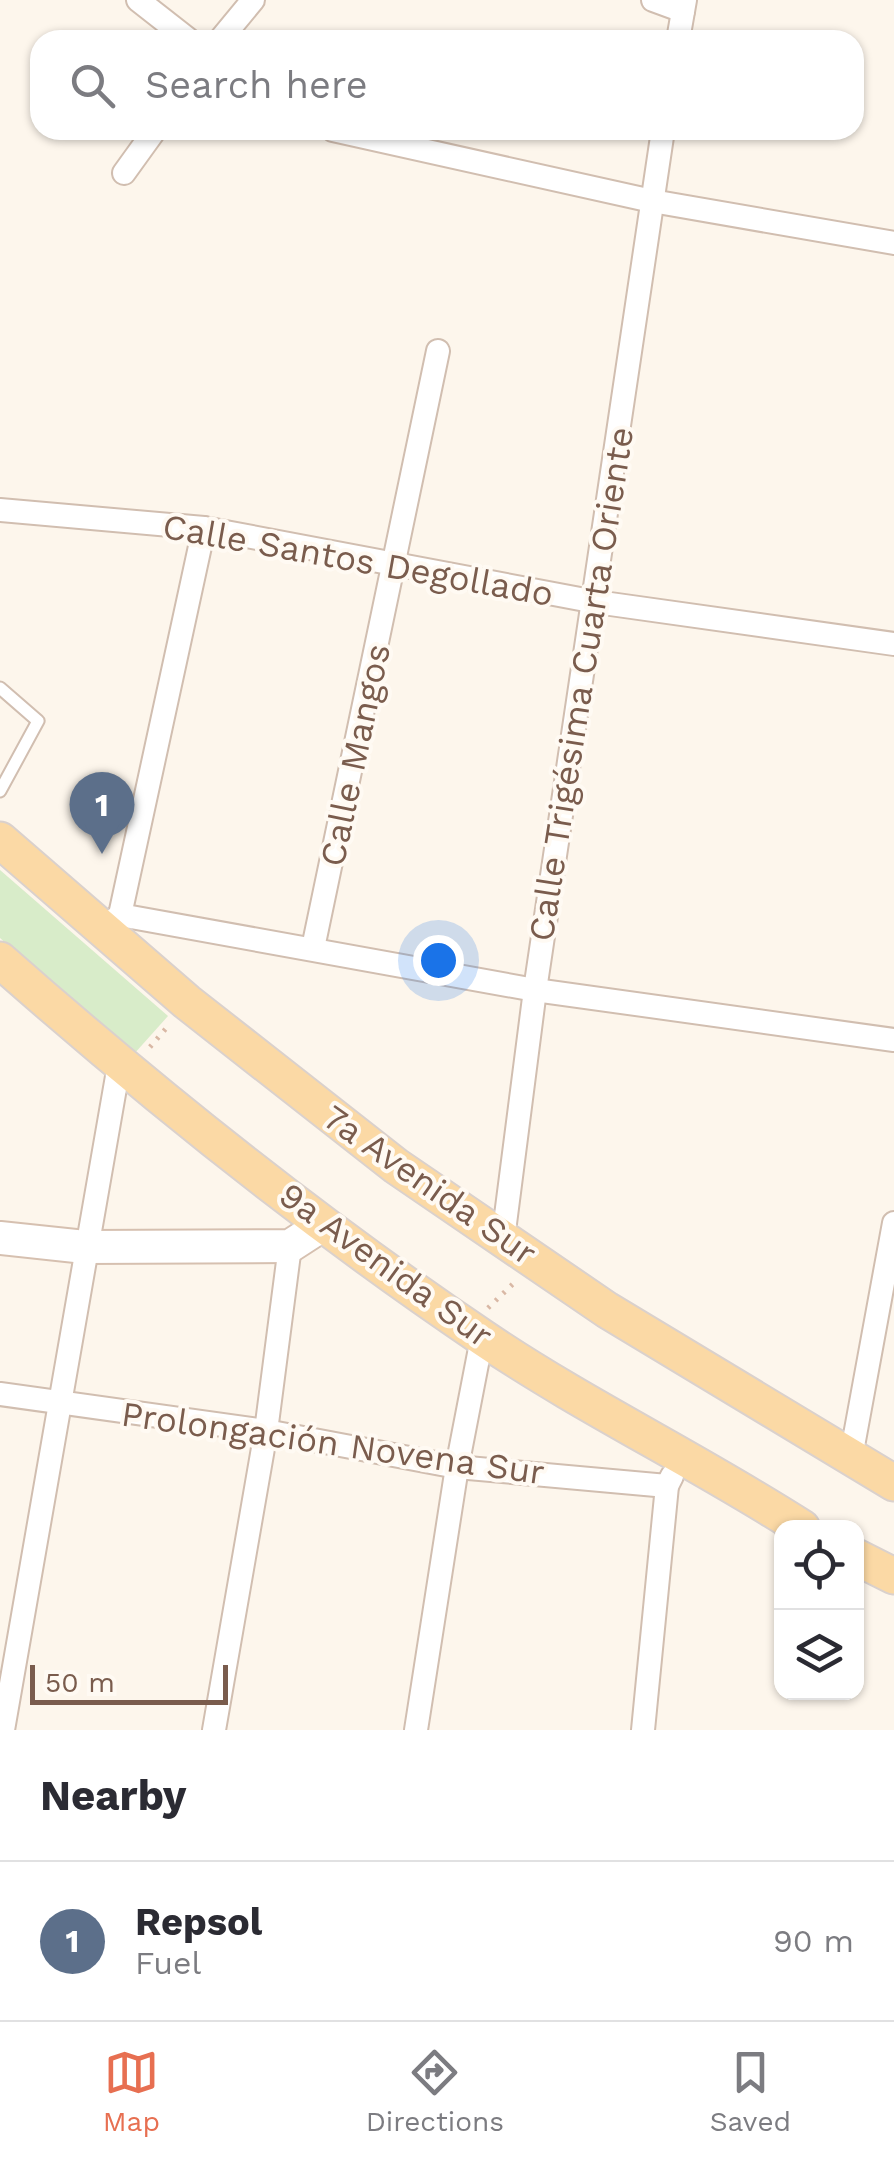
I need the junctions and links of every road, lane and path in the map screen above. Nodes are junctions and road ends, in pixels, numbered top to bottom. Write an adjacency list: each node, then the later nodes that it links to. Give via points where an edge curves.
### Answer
1 (138, 0): 5 (street)
2 (253, 0): 6 (street)
3 (653, 0): 4 (street)
4 (684, 6)
5 (176, 30)
6 (228, 30)
7 (147, 140): 10 (street)
8 (379, 140): 11 (street)
9 (661, 140): 11 (street, Calle Trigésima Cuarta Oriente)
10 (124, 173)
11 (652, 200): 12 (street); 17 (street, Calle Trigésima Cuarta Oriente)
12 (894, 244)
13 (438, 352): 16 (street, Calle Mangos)
14 (0, 510): 15 (street, Calle Santos Degollado)
15 (204, 528): 16 (street, Calle Santos Degollado); 22 (street)
16 (396, 562): 17 (street, Calle Santos Degollado); 23 (street, Calle Mangos)
17 (596, 602): 18 (street, Calle Santos Degollado); 25 (street, Calle Trigésima Cuarta Oriente)
18 (894, 644)
19 (0, 688): 20 (lane, via 38,721)
20 (0, 791)
21 (0, 840): 22 (main road, 7a Avenida Sur)
22 (112, 921): 23 (street); 26 (main road, 7a Avenida Sur)
23 (313, 948): 25 (street)
24 (0, 960): 28 (main road, 9a Avenida Sur)
25 (534, 990): 27 (street); 32 (street, Calle Trigésima Cuarta Oriente)
26 (187, 1002): 28 (path); 32 (main road, 7a Avenida Sur, via 396,1166)
27 (894, 1040)
28 (124, 1069): 30 (main road, 9a Avenida Sur); 34 (street)
29 (894, 1223): 40 (street)
30 (324, 1224): 33 (street); 36 (main road, 9a Avenida Sur)
31 (0, 1238): 34 (street)
32 (504, 1239): 35 (main road, 7a Avenida Sur)
33 (290, 1246): 34 (street); 39 (street)
34 (85, 1247): 38 (street)
35 (536, 1261): 36 (path); 40 (main road, 7a Avenida Sur)
36 (476, 1332): 41 (street); 42 (main road, 9a Avenida Sur)
37 (0, 1394): 38 (street, Prolongación Novena Sur)
38 (60, 1404): 39 (street, Prolongación Novena Sur); 47 (street)
39 (266, 1432): 41 (street, Prolongación Novena Sur); 48 (street)
40 (852, 1456): 43 (main road, 7a Avenida Sur)
41 (457, 1467): 42 (street, Prolongación Novena Sur); 49 (street)
42 (675, 1471): 44 (main road, 9a Avenida Sur); 50 (street)
43 (894, 1484)
44 (784, 1520)
45 (864, 1561): 46 (main road)
46 (894, 1576)
47 (3, 1730)
48 (214, 1730)
49 (416, 1730)
50 (643, 1730)

